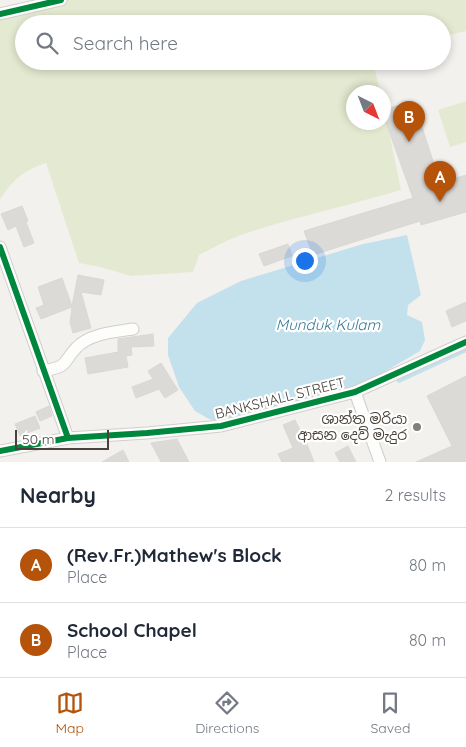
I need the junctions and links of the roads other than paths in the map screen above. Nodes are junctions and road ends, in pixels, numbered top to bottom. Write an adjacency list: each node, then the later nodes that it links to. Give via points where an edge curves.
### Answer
1 (61, 0): 2 (street)
2 (0, 14)
3 (0, 247): 6 (street)
4 (134, 329): 6 (street, via 94,337 78,347 60,368)
5 (466, 342): 7 (street, BANKSHALL STREET)
6 (43, 371): 8 (street)
7 (355, 392): 8 (street, BANKSHALL STREET, via 222,426); 10 (street)
8 (68, 438): 9 (street, BANKSHALL STREET)
9 (0, 451)
10 (380, 462)

